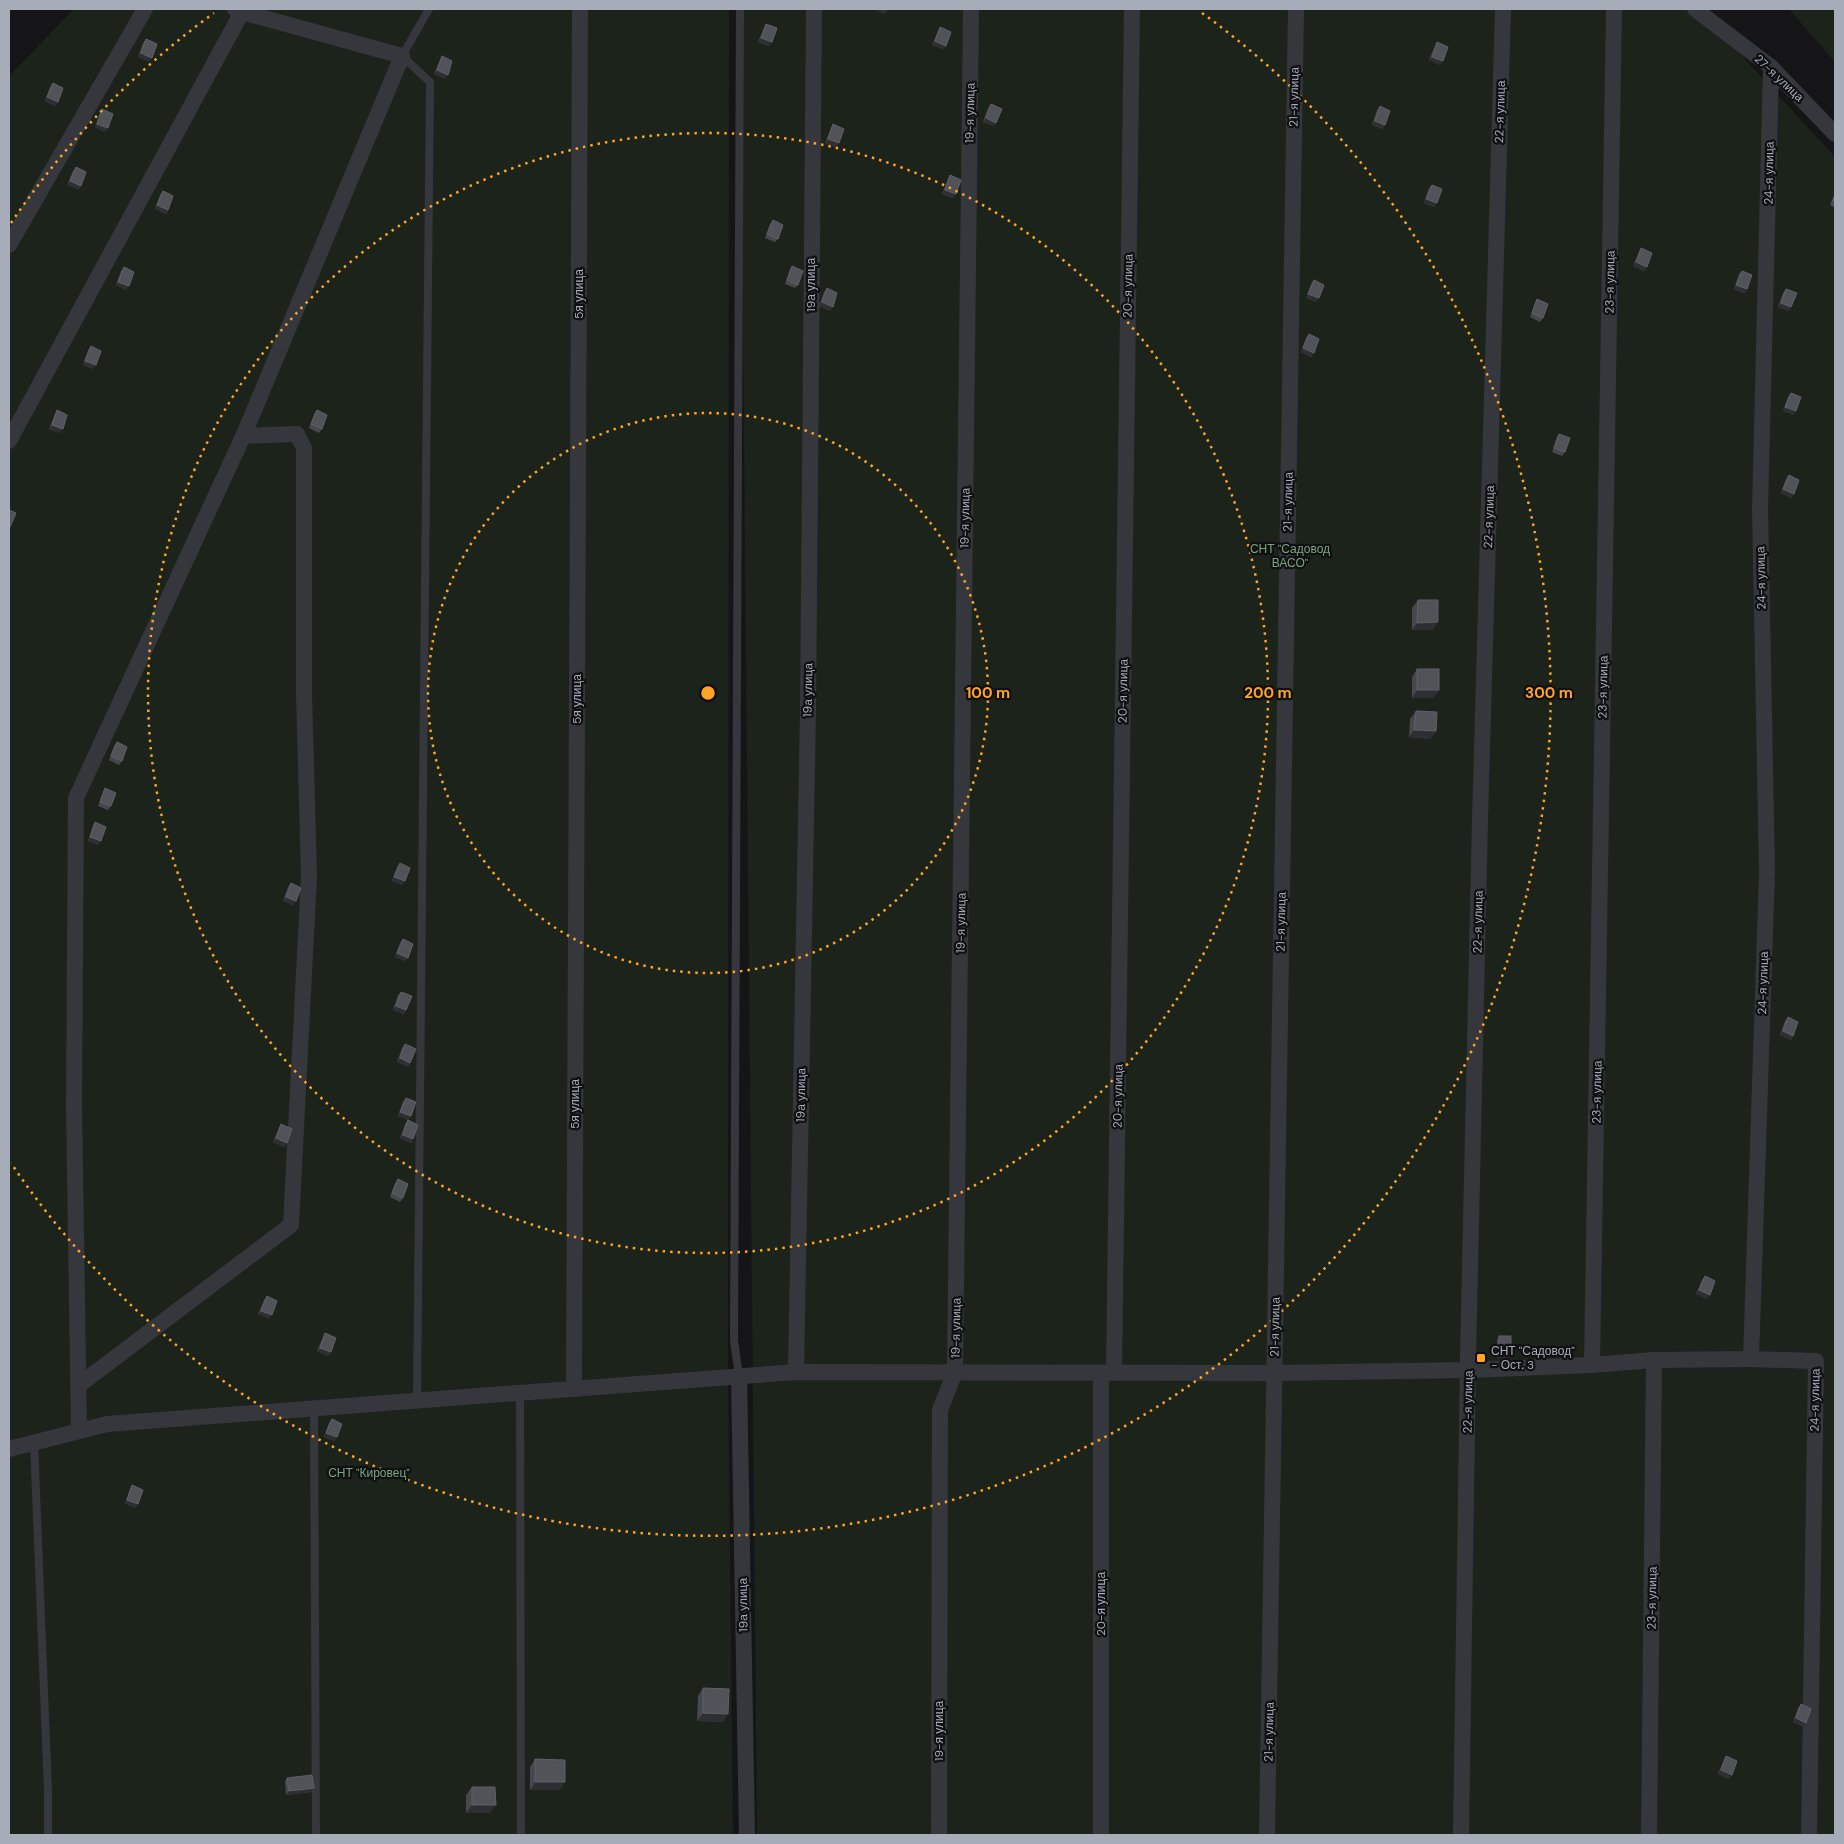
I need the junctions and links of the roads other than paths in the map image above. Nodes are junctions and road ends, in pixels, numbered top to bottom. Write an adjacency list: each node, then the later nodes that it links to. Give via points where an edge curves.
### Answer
1 (145, 9): 16 (street)
2 (430, 9): 13 (lane)
3 (580, 9): 29 (street, 5я улица)
4 (740, 9): 27 (lane, via 734,1330)
5 (814, 9): 23 (street, 19а улица, via 808,720)
6 (971, 9): 24 (street, 19-я улица)
7 (1132, 9): 25 (street, 20-я улица)
8 (1296, 9): 26 (street, 21-я улица)
9 (1503, 9): 22 (street, 22-я улица)
10 (1614, 9): 21 (street, 23-я улица)
11 (1694, 9): 14 (street, 27-я улица)
12 (238, 10): 13 (street); 18 (street)
13 (402, 56): 17 (street); 31 (lane, via 430,82)
14 (1771, 68): 15 (street, 27-я улица); 19 (street, 24-я улица, via 1760,509 1766,872)
15 (1835, 134)
16 (9, 245)
17 (242, 436): 28 (street, via 76,798 74,1105); 28 (street, via 297,434 304,448 304,693 309,876 291,1225)
18 (9, 441)
19 (1751, 1359): 20 (street); 45 (street, 24-я улица, via 1816,1361)
20 (1654, 1360): 21 (street); 44 (street, 23-я улица)
21 (1592, 1365): 22 (street)
22 (1468, 1370): 26 (street); 43 (street, 22-я улица)
23 (796, 1372): 24 (street); 27 (street)
24 (955, 1372): 25 (street); 40 (street, 19-я улица, via 940,1410)
25 (1108, 1373): 26 (street); 41 (street, 20-я улица)
26 (1274, 1373): 42 (street, 21-я улица)
27 (739, 1376): 29 (street); 39 (street, 19а улица)
28 (79, 1385): 33 (street)
29 (574, 1389): 30 (street)
30 (520, 1393): 31 (street); 38 (lane)
31 (418, 1401): 32 (street)
32 (314, 1408): 33 (street, via 107,1424); 37 (lane)
33 (79, 1431): 34 (street)
34 (34, 1443): 35 (street); 36 (lane)
35 (9, 1450)
36 (48, 1835)
37 (316, 1835)
38 (521, 1835)
39 (747, 1835)
40 (939, 1835)
41 (1101, 1835)
42 (1268, 1835)
43 (1461, 1835)
44 (1649, 1835)
45 (1810, 1835)

